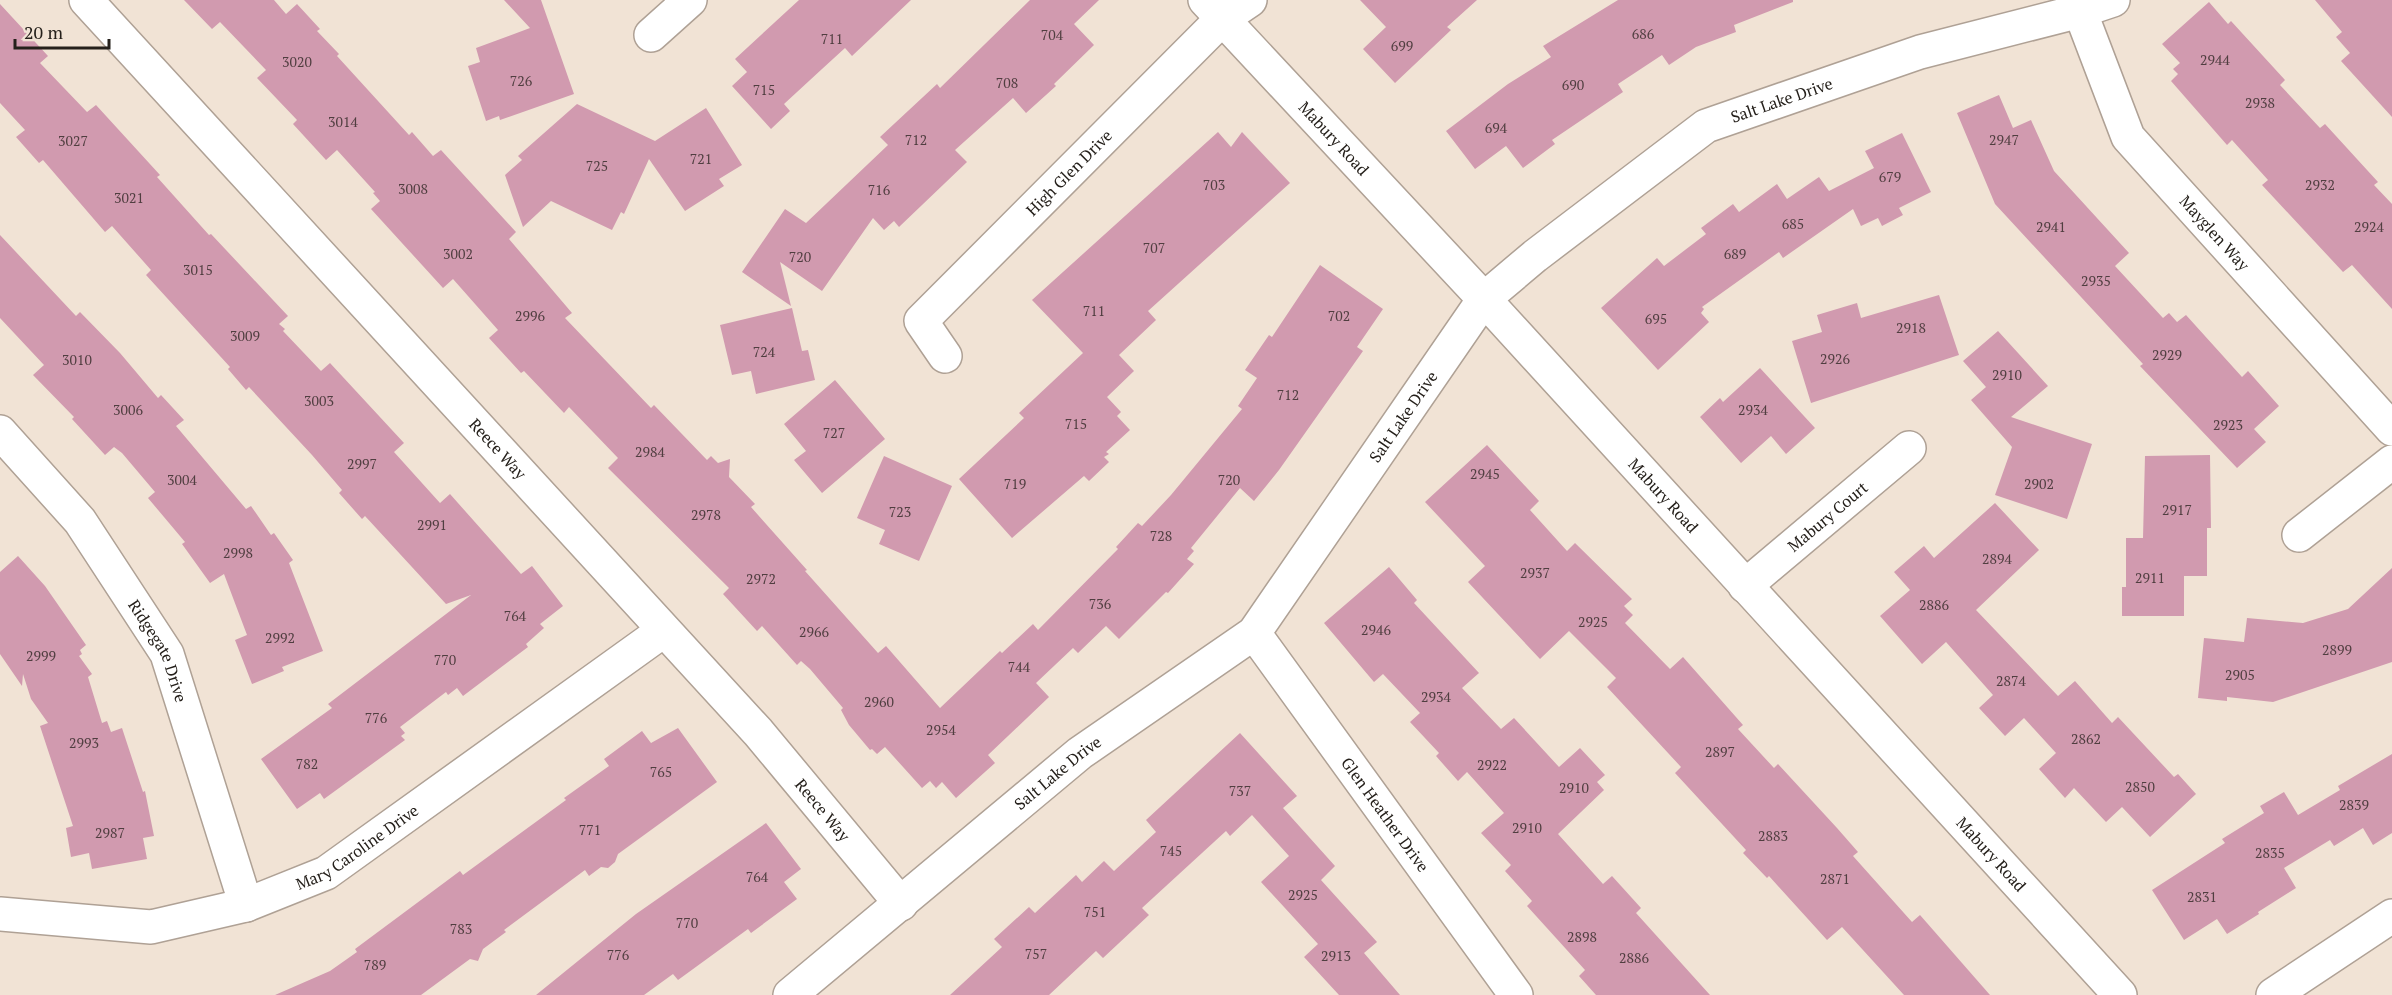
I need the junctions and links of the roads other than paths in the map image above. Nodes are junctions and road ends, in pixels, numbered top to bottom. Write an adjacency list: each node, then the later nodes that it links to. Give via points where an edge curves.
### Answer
1 (86, 0): 16 (street, Reece Way)
2 (690, 0): 7 (street)
3 (1250, 0): 5 (street, High Glen Drive)
4 (2113, 0): 6 (street, Salt Lake Drive)
5 (1214, 10): 8 (street, Mabury Road); 9 (street, High Glen Drive, via 921,321)
6 (2080, 11): 8 (street, Salt Lake Drive, via 1920,52 1706,126); 10 (street, Mayglen Way, via 2127,137)
7 (651, 34)
8 (1484, 299): 15 (street, Mabury Road); 17 (street, Salt Lake Drive)
9 (945, 356)
10 (2392, 429)
11 (0, 432): 19 (street, Ridgegate Drive, via 80,521 167,654)
12 (1909, 448): 15 (street, Mabury Court)
13 (2392, 462): 14 (street)
14 (2299, 535)
15 (1745, 586): 24 (street, Mabury Road)
16 (663, 631): 18 (street, Reece Way, via 758,732); 19 (street, Mary Caroline Drive, via 326,873)
17 (1254, 633): 18 (street, Salt Lake Drive, via 1080,753); 23 (street, Glen Heather Drive)
18 (901, 904): 22 (street, Salt Lake Drive)
19 (246, 905): 20 (street, Mary Caroline Drive, via 151,927)
20 (0, 914)
21 (2392, 916): 25 (street)
22 (790, 995)
23 (1516, 995)
24 (2120, 995)
25 (2273, 995)

